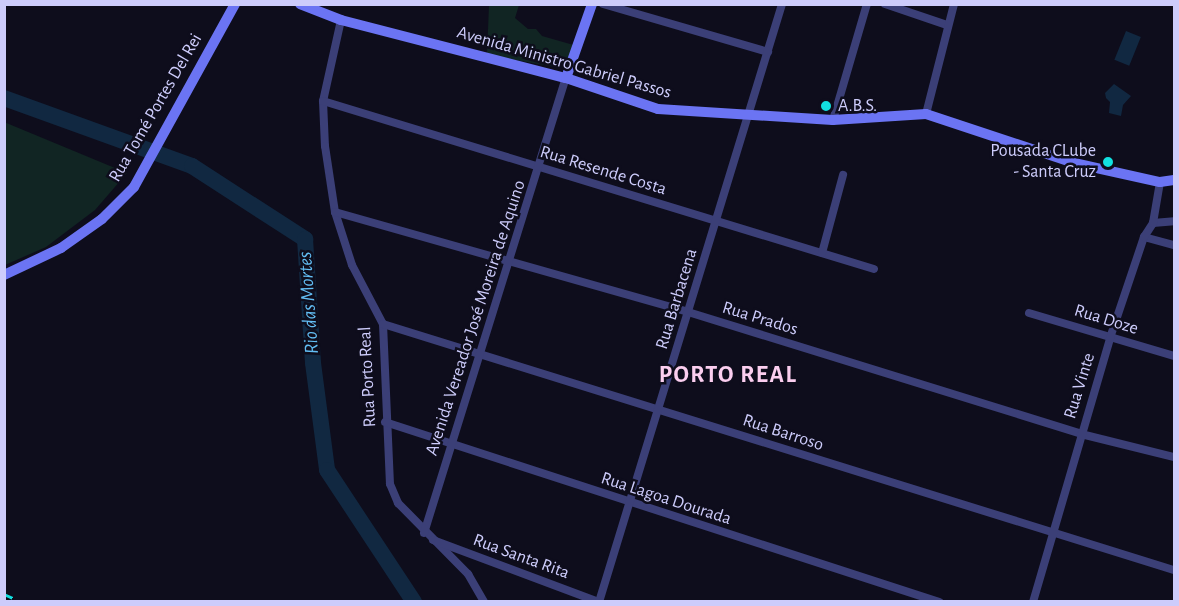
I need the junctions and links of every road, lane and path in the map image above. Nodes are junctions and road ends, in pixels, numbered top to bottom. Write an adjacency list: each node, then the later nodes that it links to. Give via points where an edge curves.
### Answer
1 (235, 4): 30 (main road, Rua Tomé Portes Del Rei, via 134,187 102,219 61,248)
2 (300, 4): 9 (main road, Avenida Ministro Gabriel Passos)
3 (592, 4): 12 (main road)
4 (603, 4): 11 (street)
5 (782, 4): 11 (street, Rua Barbacena)
6 (867, 4): 16 (street)
7 (885, 4): 10 (street)
8 (951, 6): 10 (street)
9 (341, 20): 12 (main road, Avenida Ministro Gabriel Passos); 13 (street, Rua Porto Real)
10 (947, 25): 14 (street)
11 (768, 52): 15 (street, Rua Barbacena)
12 (566, 78): 15 (main road, Avenida Ministro Gabriel Passos, via 658,110); 17 (street, Avenida Vereador José Moreira de Aquino)
13 (323, 101): 17 (street, Rua Resende Costa); 21 (street, Rua Porto Real)
14 (926, 114): 16 (main road, Avenida Ministro Gabriel Passos); 20 (main road, Avenida Ministro Gabriel Passos, via 1074,163)
15 (747, 118): 16 (main road, Avenida Ministro Gabriel Passos); 22 (street, Rua Barbacena)
16 (833, 120)
17 (540, 167): 22 (street, Rua Resende Costa); 28 (street, Avenida Vereador José Moreira de Aquino)
18 (843, 174): 27 (street)
19 (1174, 180): 20 (main road, Avenida Ministro Gabriel Passos)
20 (1161, 182): 24 (street, Rua Vinte)
21 (335, 212): 28 (street, Rua Prados); 33 (street, Rua Porto Real, via 352,265)
22 (717, 221): 27 (street, Rua Resende Costa); 31 (street, Rua Barbacena)
23 (1174, 221): 24 (street)
24 (1153, 223): 25 (street, Rua Vinte)
25 (1144, 237): 26 (street); 34 (street, Rua Vinte)
26 (1174, 245)
27 (822, 253): 29 (street, Rua Resende Costa)
28 (509, 261): 31 (street, Rua Prados); 35 (street, Avenida Vereador José Moreira de Aquino)
29 (874, 269)
30 (4, 275)
31 (688, 312): 37 (street, Rua Barbacena); 39 (street, Rua Prados)
32 (1029, 313): 34 (street, Rua Doze)
33 (383, 324): 35 (street, Rua Barroso); 38 (street, Rua Porto Real)
34 (1110, 338): 36 (street, Rua Doze); 39 (street, Rua Vinte)
35 (481, 354): 37 (street, Rua Barroso); 40 (street, Avenida Vereador José Moreira de Aquino)
36 (1174, 356)
37 (659, 407): 42 (street, Rua Barbacena); 43 (street, Rua Barroso, via 791,453)
38 (385, 422): 40 (street, Rua Lagoa Dourada); 44 (street, Rua Porto Real, via 390,484 398,503)
39 (1081, 434): 41 (street, Rua Prados); 43 (street, Rua Vinte)
40 (453, 444): 42 (street, Rua Lagoa Dourada); 44 (street, Avenida Vereador José Moreira de Aquino)
41 (1174, 457)
42 (629, 503): 48 (street, Rua Barbacena); 49 (street, Rua Lagoa Dourada)
43 (1053, 532): 46 (street, Rua Barroso); 50 (street, Rua Vinte)
44 (424, 533): 45 (street, Rua Porto Real)
45 (433, 540): 47 (street, Rua Porto Real, via 468,574); 48 (street, Rua Santa Rita)
46 (1174, 570)
47 (484, 602)
48 (599, 602)
49 (939, 602)
50 (1033, 602)

